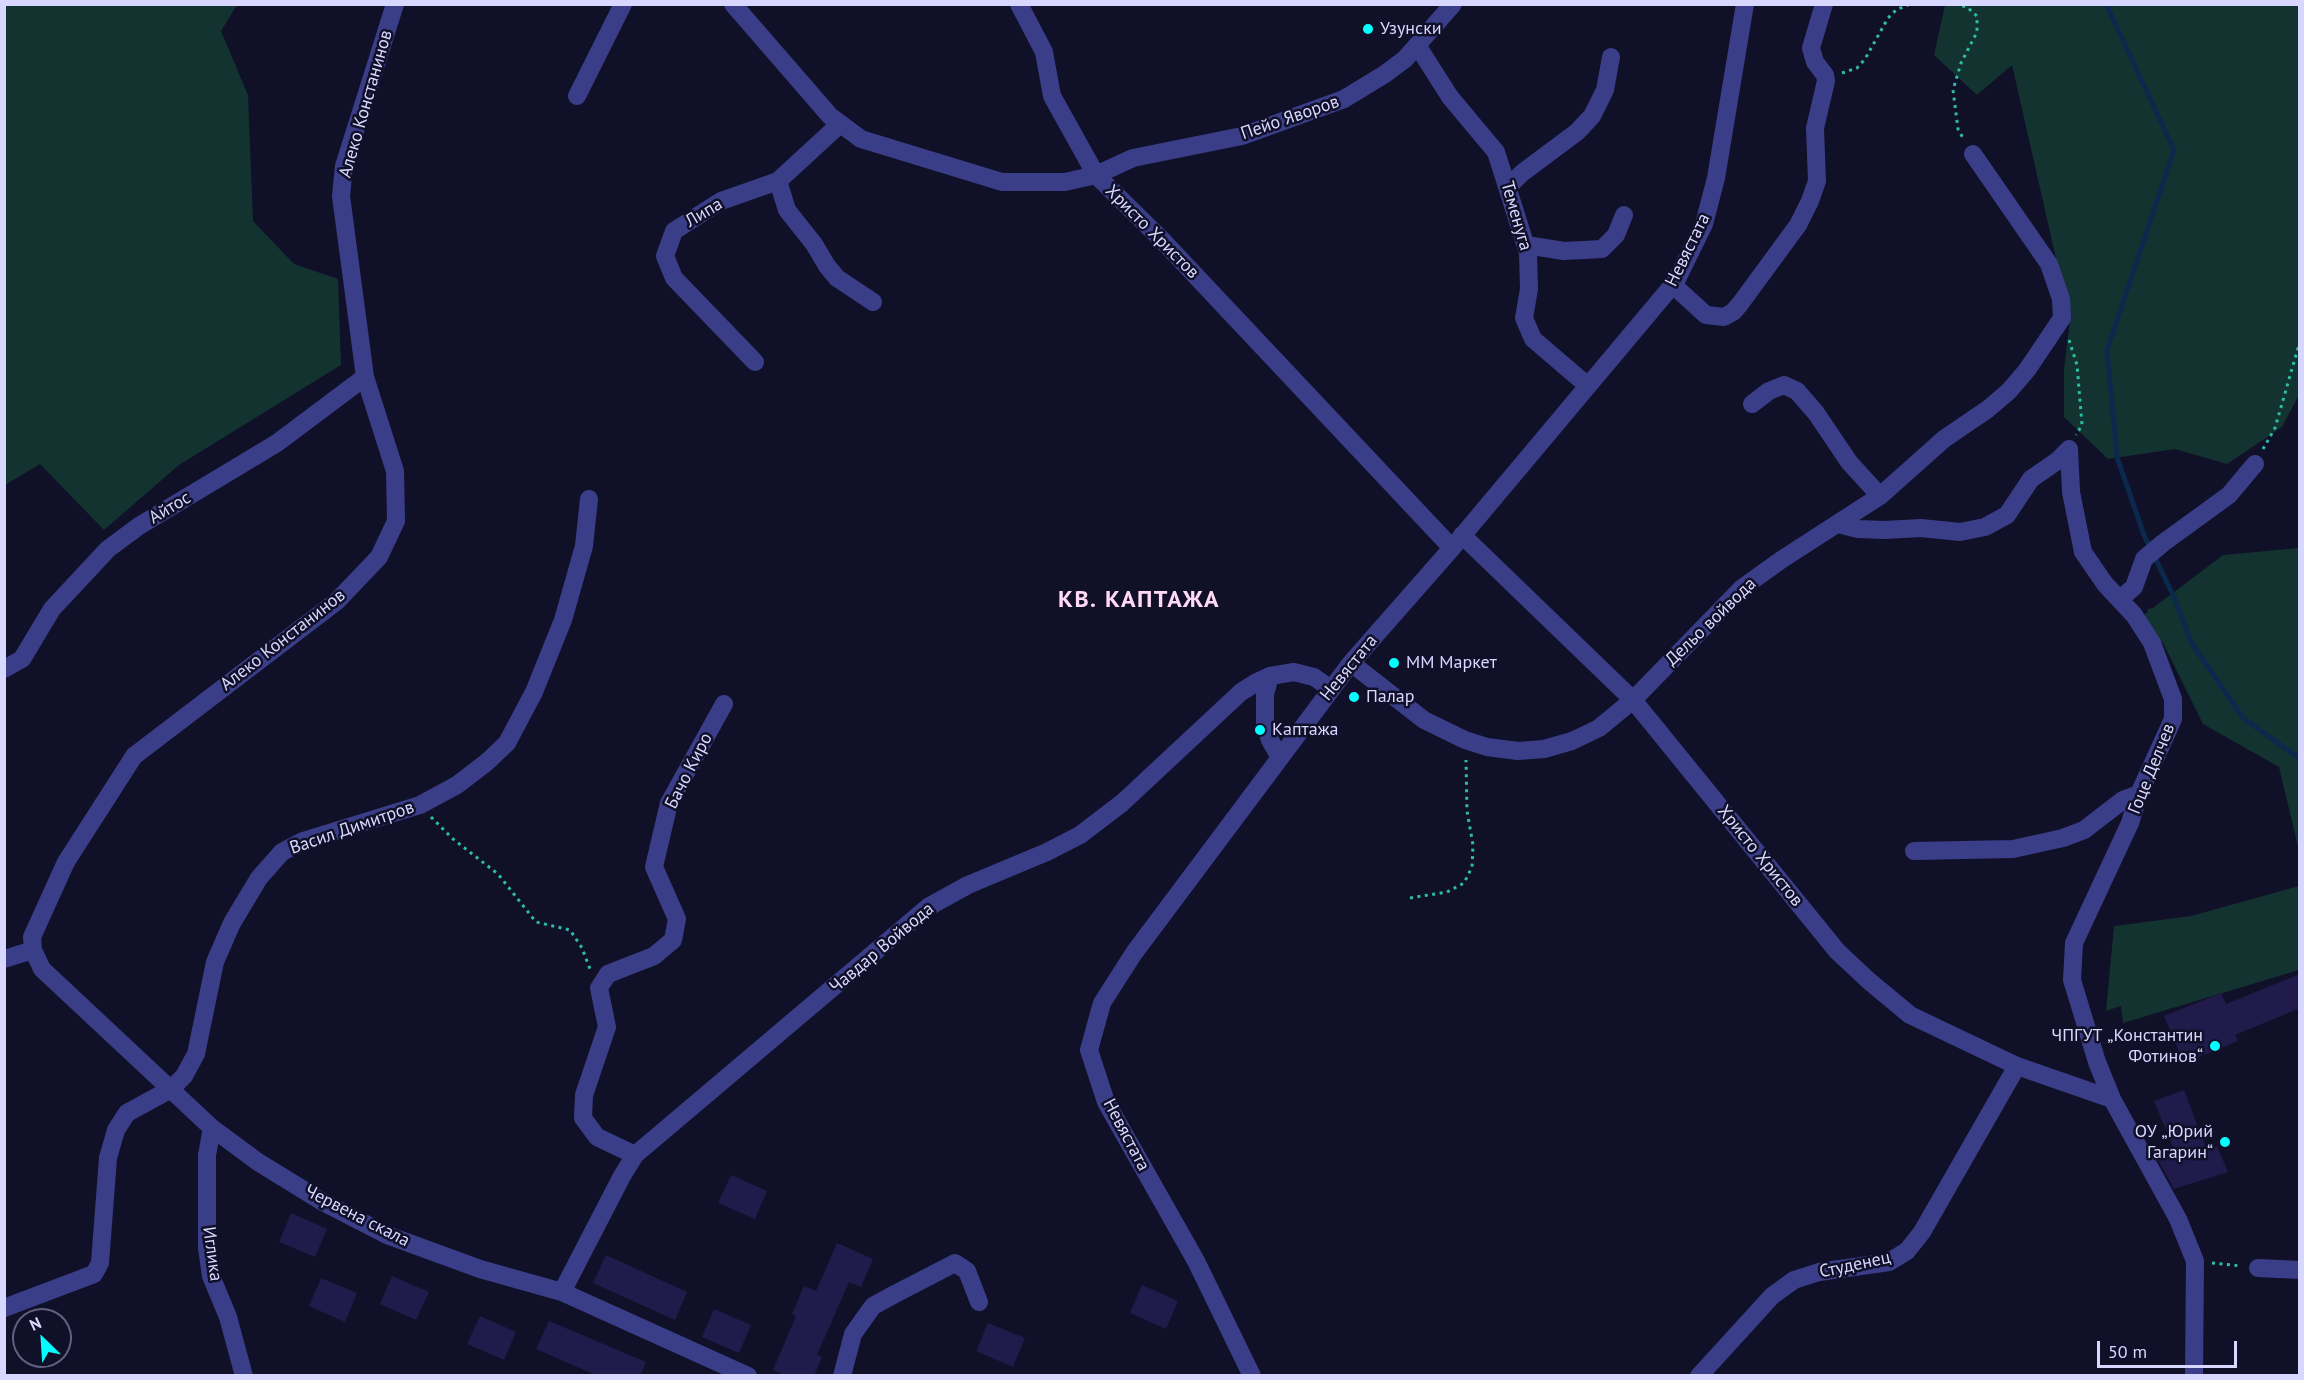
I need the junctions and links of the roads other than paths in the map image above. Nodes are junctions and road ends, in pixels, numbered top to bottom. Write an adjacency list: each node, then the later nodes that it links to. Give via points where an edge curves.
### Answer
1 (395, 4): 21 (street, Алеко Констанинов, via 344,166 341,196)
2 (623, 4): 10 (street)
3 (733, 4): 11 (street, Христо Христов)
4 (1019, 4): 13 (street, via 1044,52 1053,96)
5 (1453, 4): 8 (street, Пейо Яворов)
6 (1744, 4): 18 (street, Невястата, via 1713,190 1704,224)
7 (1824, 4): 18 (street, via 1811,48 1826,81 1815,128 1817,181 1798,225 1734,312 1724,317 1706,315)
8 (1417, 45): 13 (street, Пейо Яворов, via 1392,69 1344,99 1242,136 1133,158); 15 (street, Теменуга, via 1450,97 1496,152)
9 (1611, 57): 15 (street, via 1605,90 1592,116)
10 (577, 96)
11 (840, 123): 13 (street, Христо Христов, via 861,139 1002,182 1065,182); 14 (street, Липа)
12 (1972, 154): 25 (street, Дельо войвода, via 2049,264 2061,300 2062,318 2009,391 1944,439)
13 (1096, 175): 28 (street, Христо Христов)
14 (778, 181): 19 (street, via 787,210 827,266 837,278); 20 (street, Липа, via 721,201 674,231 665,256 674,278)
15 (1508, 187): 17 (street, Теменуга)
16 (1624, 215): 17 (street, via 1616,235 1602,249 1564,251)
17 (1526, 245): 22 (street, Теменуга, via 1529,289 1524,318 1533,339)
18 (1673, 285): 22 (street, Невястата)
19 (873, 302)
20 (755, 362)
21 (365, 377): 31 (street, Айтос, via 277,443 139,526 108,549 52,609 22,659); 39 (street, Алеко Констанинов, via 394,471 396,521 380,557 337,601 134,756 66,862 32,937)
22 (1588, 386): 28 (street, Невястата)
23 (1752, 404): 25 (street, via 1784,385 1797,392 1849,462)
24 (2255, 464): 29 (street, via 2229,495 2144,559 2134,587)
25 (1880, 496): 27 (street, Дельо войвода)
26 (589, 499): 42 (street, Васил Димитров, via 584,546 563,620 534,692 507,743 457,785 420,805 303,841 282,852 259,878 232,923 215,962 196,1054 184,1076)
27 (1838, 524): 29 (street, Гоце Делчев, via 1858,529 1960,532 1985,527 2007,515 2031,479 2058,462 2069,449 2071,492 2083,552); 34 (street, Дельо войвода, via 1742,588)
28 (1457, 541): 30 (street, Невястата); 34 (street, Христо Христов)
29 (2120, 599): 37 (street, Гоце Делчев, via 2152,643 2172,699 2173,719)
30 (1351, 663): 33 (street, Невястата); 34 (street, Дельо войвода, via 1424,720 1465,740 1508,750 1544,749 1572,741 1599,728)
31 (4, 669)
32 (1270, 676): 33 (street, via 1294,672 1314,677); 36 (street, via 1265,694 1265,724); 45 (street, Чавдар Войвода, via 1241,692 1122,803 1080,835 928,907)
33 (1331, 689): 36 (street, Невястата)
34 (1633, 700): 41 (street, Христо Христов, via 1837,951 1911,1015)
35 (724, 704): 45 (street, Бачо Киро, via 669,803 654,867 677,919 673,940 654,956 608,974 600,988 607,1027 584,1095 583,1118 597,1137)
36 (1280, 758): 54 (street, Невястата, via 1134,953 1102,1003 1089,1050 1106,1102 1196,1261)
37 (2139, 794): 38 (street, via 2123,800 2084,830 2063,838 2013,849); 43 (street, Гоце Делчев, via 2130,823 2074,943 2072,980)
38 (1914, 852)
39 (33, 950): 40 (street); 42 (street, Червена скала, via 42,969)
40 (4, 959)
41 (2017, 1066): 43 (street, Христо Христов); 55 (street, Студенец, via 1922,1232 1907,1251 1889,1262 1819,1272 1794,1280 1772,1296)
42 (171, 1089): 44 (street, Червена скала); 50 (street, Васил Димитров, via 127,1113 116,1130 108,1158 100,1263 94,1274)
43 (2112, 1099): 56 (street, Гоце Делчев, via 2178,1219 2195,1261)
44 (212, 1128): 48 (street, Червена скала, via 323,1202 387,1235 480,1269); 51 (street, Иглика, via 207,1155 207,1248 211,1276 228,1317)
45 (635, 1155): 48 (street, Чавдар Войвода)
46 (2258, 1268): 47 (street)
47 (2300, 1270)
48 (562, 1292): 52 (street, Червена скала)
49 (978, 1302): 53 (street, via 967,1271 955,1263 895,1294 873,1306 853,1334)
50 (4, 1308)
51 (244, 1376)
52 (748, 1376)
53 (842, 1376)
54 (1252, 1376)
55 (1699, 1376)
56 (2194, 1376)

